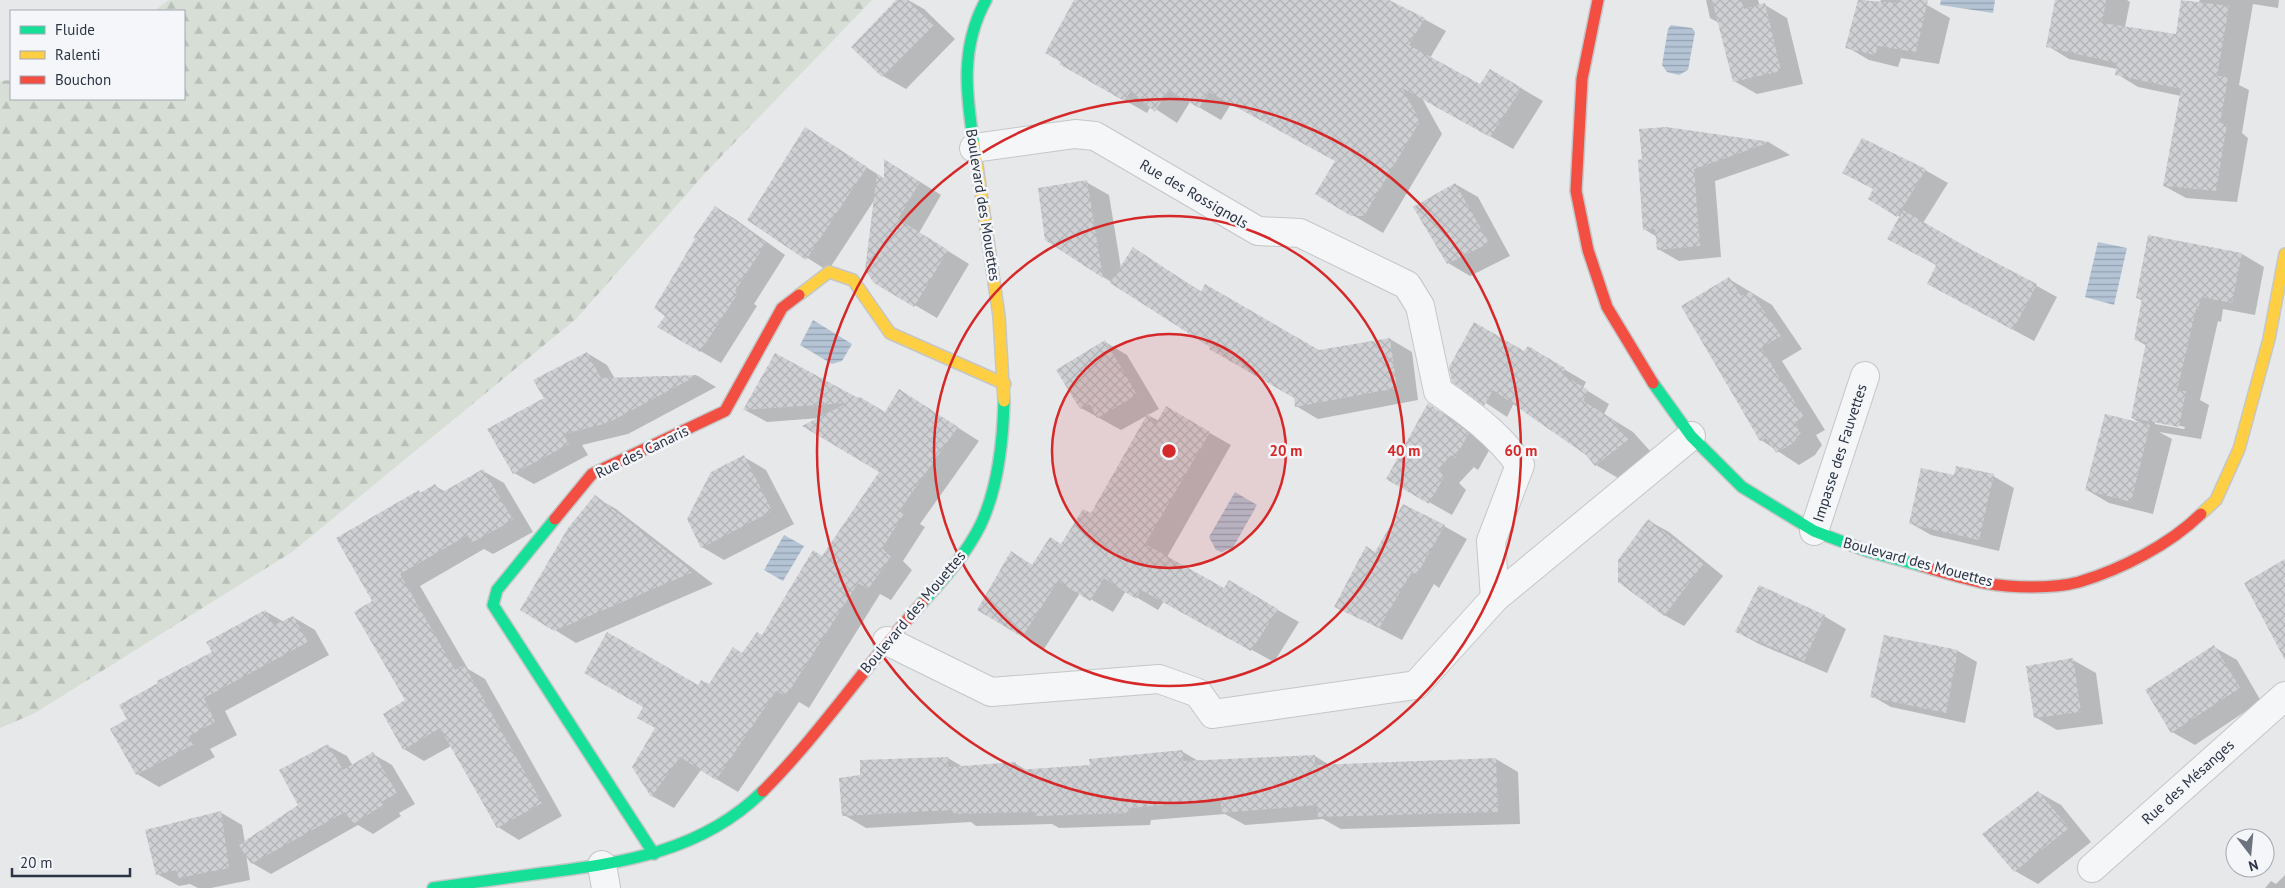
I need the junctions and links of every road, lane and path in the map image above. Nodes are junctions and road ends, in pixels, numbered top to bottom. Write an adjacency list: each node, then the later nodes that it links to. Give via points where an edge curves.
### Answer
1 (986, 0): 3 (street, Boulevard des Mouettes, via 970,34 966,63 966,93)
2 (1598, 0): 7 (street, Boulevard des Mouettes, via 1582,79 1576,191 1588,250 1607,307 1662,398)
3 (974, 148): 6 (street, Boulevard des Mouettes, via 1000,316); 9 (street, Rue des Rossignols, via 1075,134 1095,136 1258,231 1300,233 1407,285 1420,306 1438,390 1509,448 1520,465 1491,541)
4 (2285, 254): 8 (street, Boulevard des Mouettes, via 2269,339 2239,449 2216,500 2181,533 2129,561 2078,582 2031,587 1985,583 1867,551)
5 (1865, 376): 8 (street, Impasse des Fauvettes)
6 (1005, 384): 10 (street, Boulevard des Mouettes, via 998,458 982,521 946,578); 12 (street, Rue des Canaris, via 890,333 853,280 829,272 782,308 725,411 592,474 497,590 493,605)
7 (1691, 436): 8 (street, Boulevard des Mouettes, via 1742,487); 9 (street)
8 (1814, 531)
9 (1496, 598): 10 (street, via 1416,685 1212,714 1198,692 1159,678 991,692)
10 (887, 642): 12 (street, Boulevard des Mouettes, via 784,770 746,808 704,835)
11 (2285, 696): 13 (street, Rue des Mésanges)
12 (654, 854): 14 (street, Boulevard des Mouettes)
13 (2092, 868)
14 (604, 877): 15 (street, Boulevard des Mouettes)
15 (433, 888)

